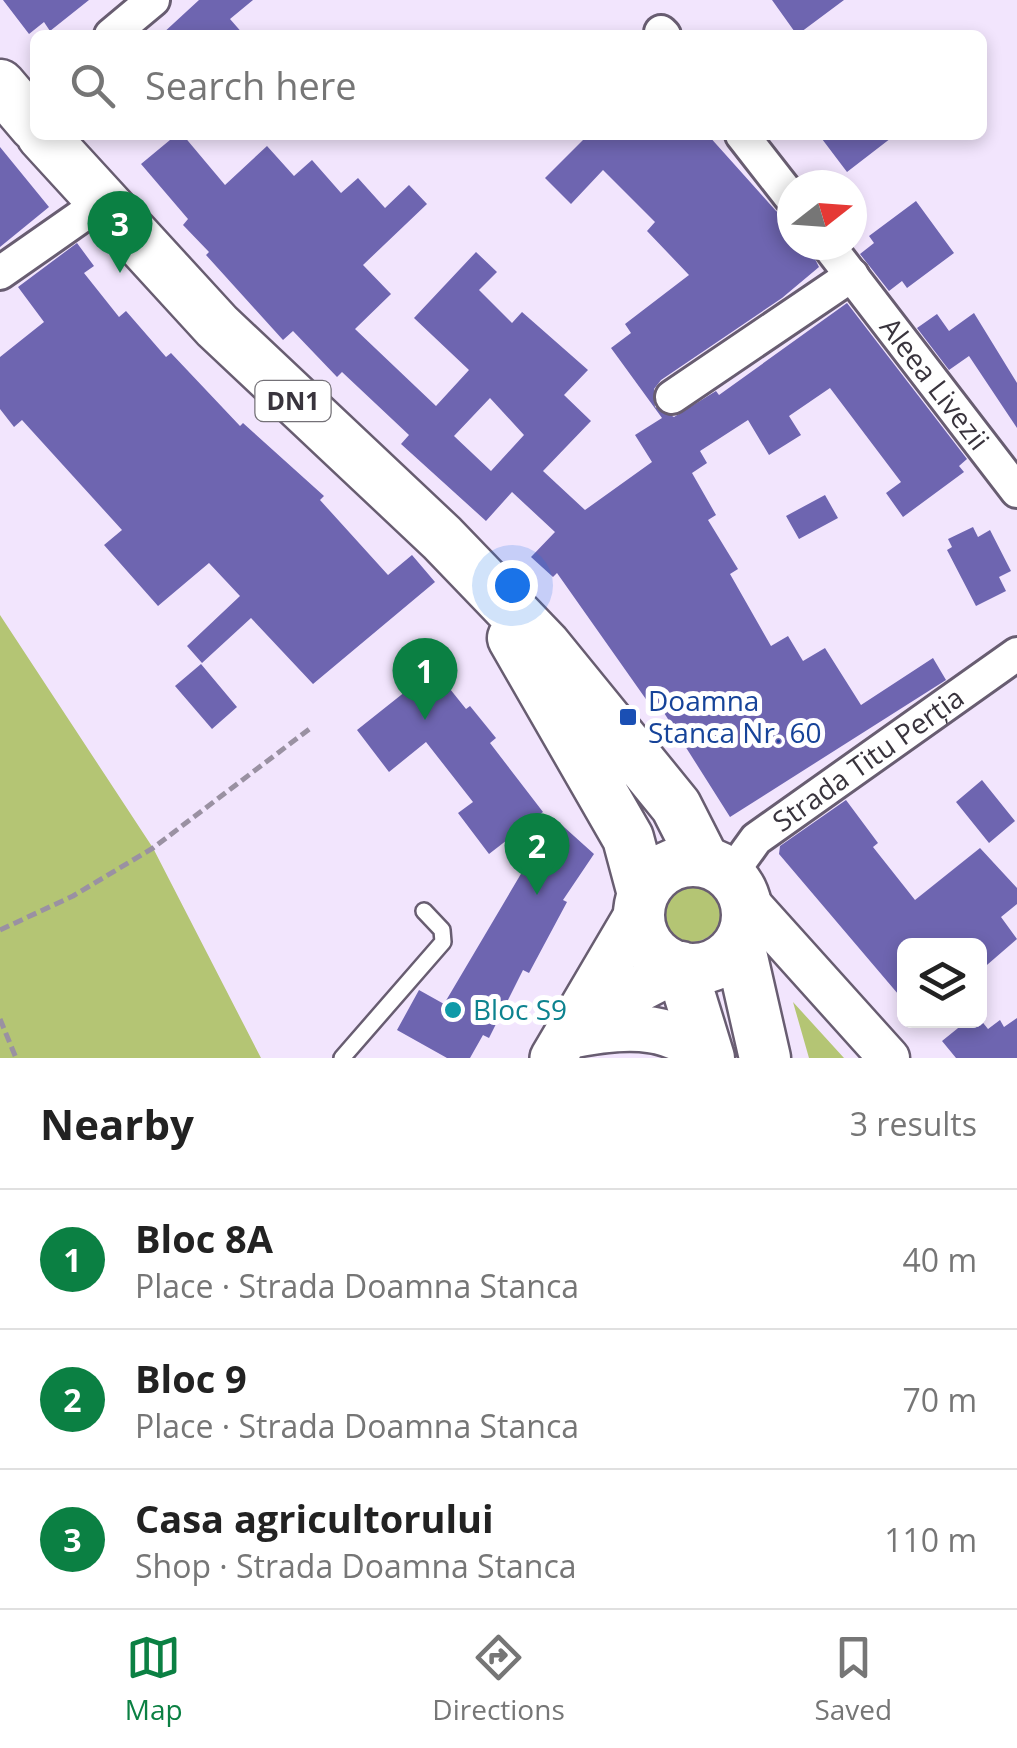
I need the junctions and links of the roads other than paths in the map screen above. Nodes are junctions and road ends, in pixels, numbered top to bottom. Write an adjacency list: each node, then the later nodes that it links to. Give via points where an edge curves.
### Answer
1 (153, 0): 2 (street)
2 (117, 30)
3 (50, 140): 6 (main road, DN1)
4 (746, 140): 5 (street)
5 (777, 180)
6 (100, 203): 8 (street); 12 (main road, DN1)
7 (840, 260): 9 (street, Aleea Livezii)
8 (0, 273)
9 (852, 276): 10 (street); 11 (street, Aleea Livezii)
10 (672, 397)
11 (1017, 491)
12 (491, 593): 14 (main road, DN1, via 618,730 688,822); 15 (main road, DN1, via 628,838)
13 (1017, 654): 14 (street, Strada Titu Perția, via 756,838)
14 (729, 895): 15 (main road, via 668,867); 17 (main road, via 714,965); 21 (main road, DN1); 22 (street)
15 (641, 903): 17 (main road, DN1, via 650,947); 18 (main road)
16 (424, 912): 19 (lane, via 444,942)
17 (680, 968): 18 (main road, via 623,997); 20 (main road, DN1)
18 (560, 1047): 20 (main road, via 616,1027 644,1028 684,1040)
19 (346, 1057)
20 (708, 1058)
21 (765, 1058)
22 (889, 1058)

